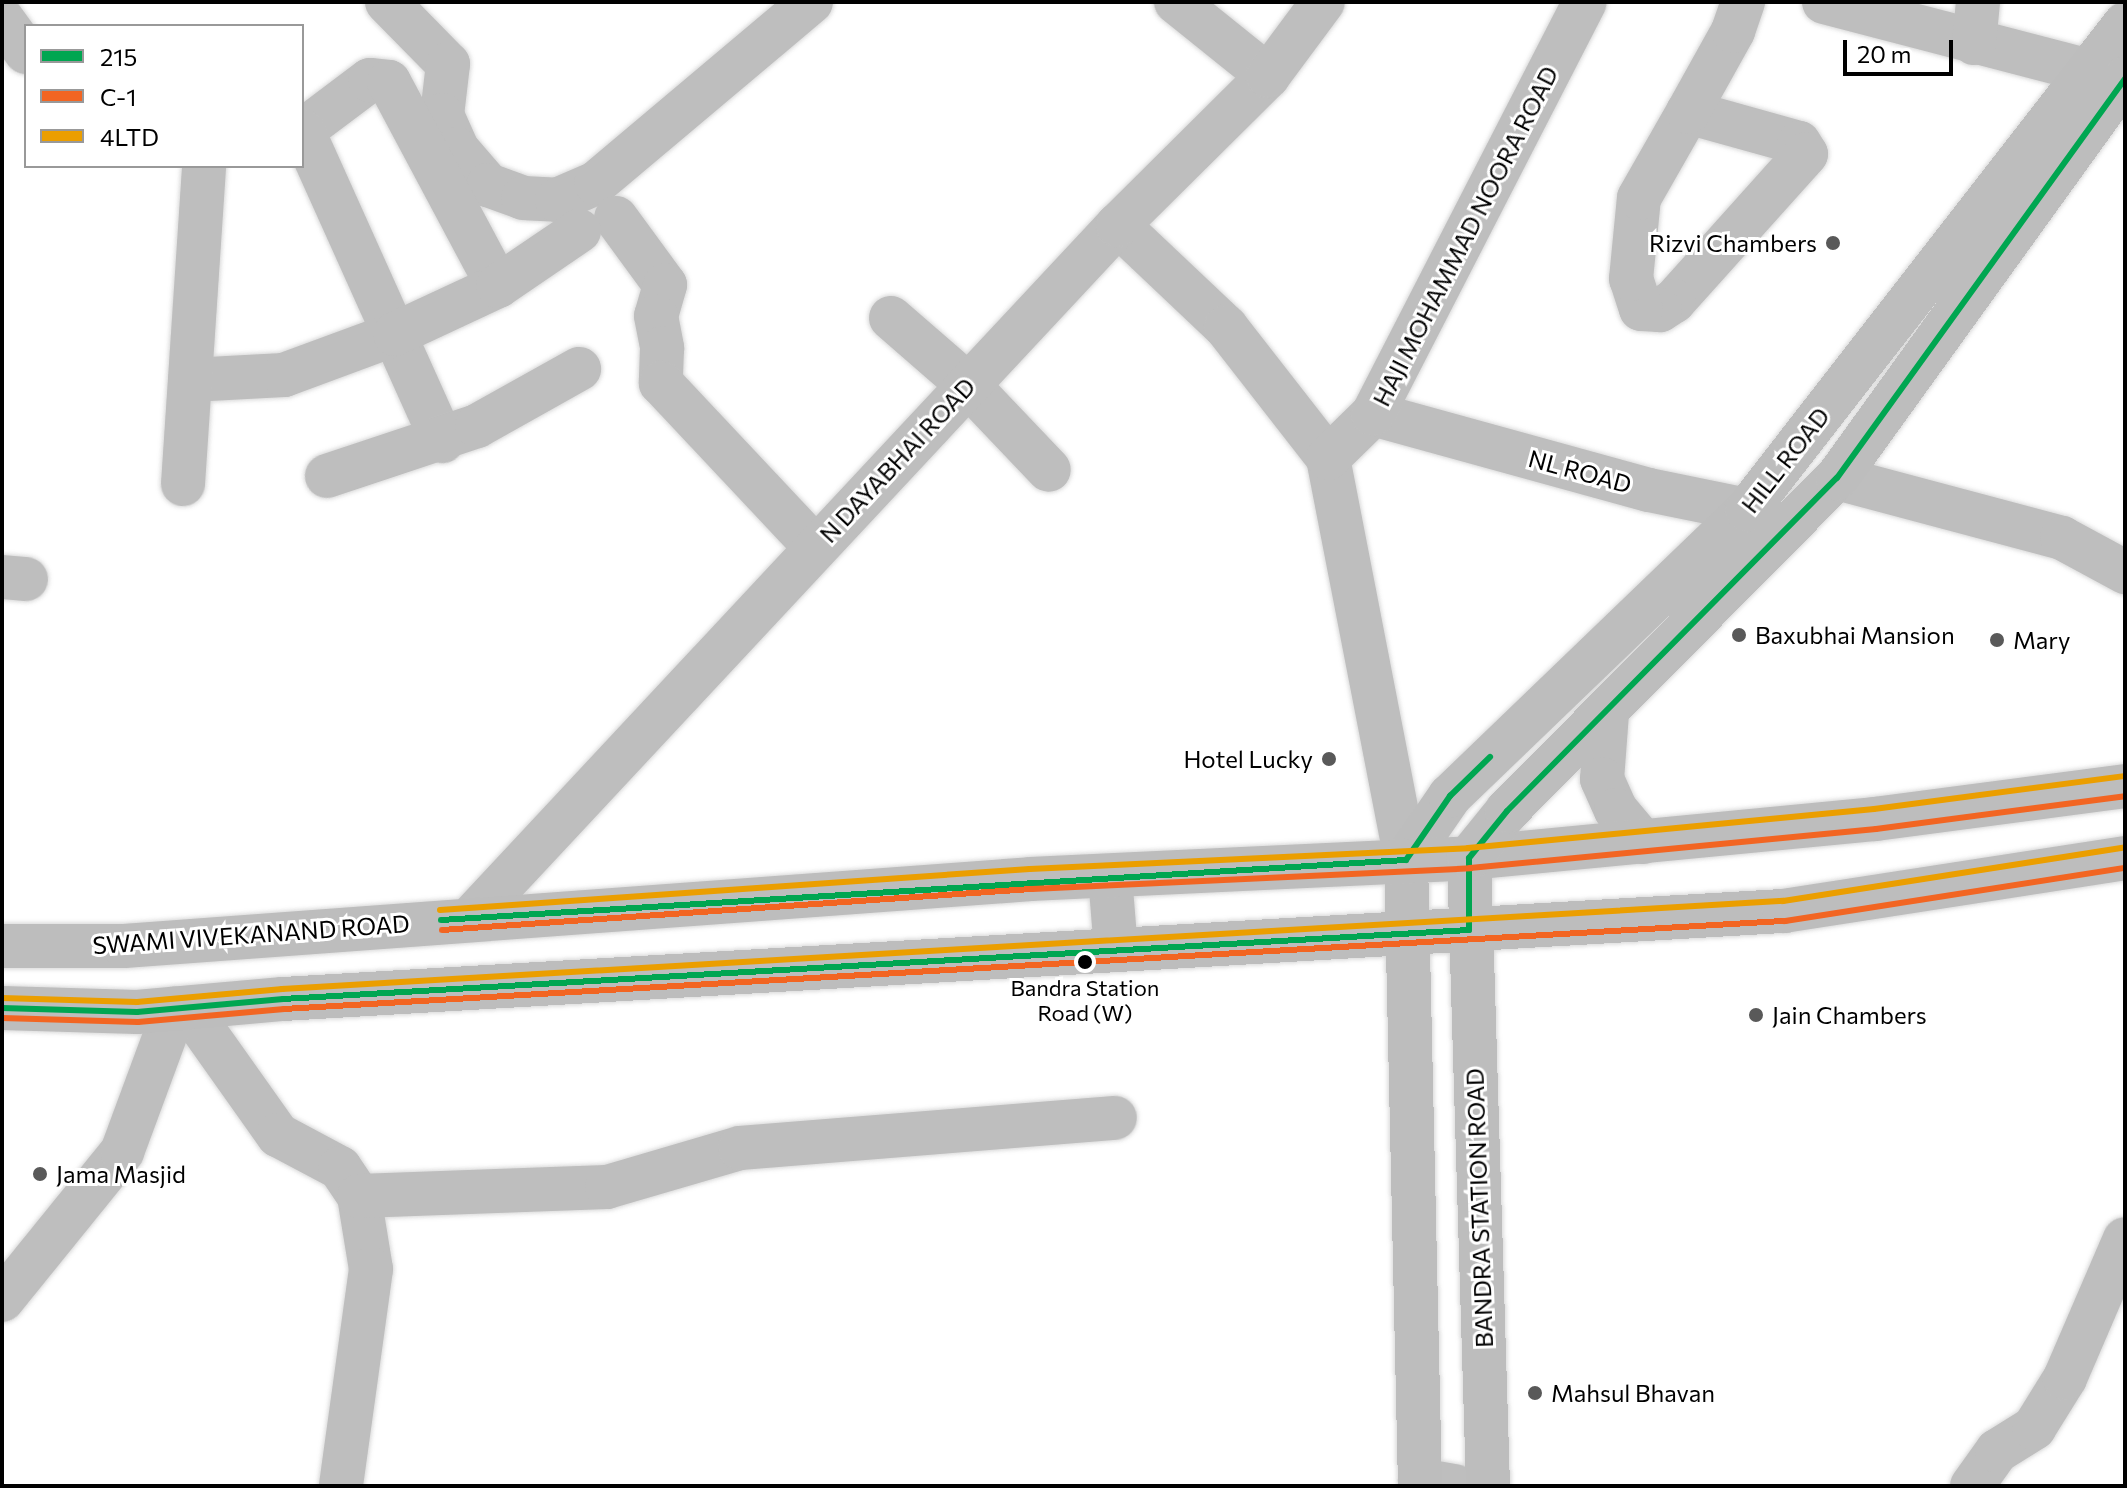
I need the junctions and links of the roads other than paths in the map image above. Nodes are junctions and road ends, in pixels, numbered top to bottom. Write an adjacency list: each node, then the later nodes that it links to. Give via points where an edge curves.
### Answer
1 (387, 2): 2 (street, via 448,64 442,115 457,149 488,185 523,198 557,200 596,183)
2 (811, 2)
3 (1176, 2): 13 (street)
4 (1323, 2): 13 (street, N DAYABHAI ROAD)
5 (1585, 2): 26 (street, HAJI MOHAMMAD NOORA ROAD)
6 (1743, 2): 15 (street, via 1733,31)
7 (1824, 2): 8 (street)
8 (1899, 12): 10 (street)
9 (2, 19): 12 (street)
10 (1976, 22): 14 (street)
11 (2125, 24): 14 (main road, HILL ROAD)
12 (24, 49)
13 (1268, 76): 19 (street, N DAYABHAI ROAD)
14 (2115, 77): 31 (main road, HILL ROAD); 33 (main road, HILL ROAD)
15 (1688, 112): 15 (street, via 1799,143 1806,154 1674,301 1660,310 1641,309 1631,279 1639,198)
16 (304, 130): 20 (street, via 370,80 389,82)
17 (304, 135): 22 (street)
18 (204, 168): 24 (street)
19 (1118, 225): 25 (street, N DAYABHAI ROAD); 28 (street, via 1226,327)
20 (498, 286): 22 (street); 35 (street, via 598,225 665,285 656,316 661,383)
21 (891, 318): 25 (street)
22 (395, 334): 24 (street, via 284,375); 27 (street)
23 (579, 369): 27 (street)
24 (190, 380): 32 (street)
25 (968, 385): 29 (street); 35 (street, N DAYABHAI ROAD)
26 (1373, 414): 28 (street, HAJI MOHAMMAD NOORA ROAD); 33 (street, NL ROAD, via 1649,490)
27 (442, 441): 30 (street)
28 (1328, 458): 42 (street)
29 (1049, 470)
30 (327, 476)
31 (1837, 478): 34 (main road, HILL ROAD); 36 (street, via 2062,538)
32 (183, 484)
33 (1747, 510): 34 (street, NL ROAD); 42 (main road, HILL ROAD, via 1450,796)
34 (1786, 529): 37 (main road, HILL ROAD)
35 (815, 547): 44 (street, N DAYABHAI ROAD)
36 (2125, 572)
37 (1607, 713): 39 (main road, via 1602,779 1616,810); 40 (main road, HILL ROAD, via 1507,811)
38 (2125, 786): 39 (main road, SWAMI VIVEKANAND ROAD)
39 (1643, 842): 40 (main road, SWAMI VIVEKANAND ROAD)
40 (1469, 858): 42 (main road, SWAMI VIVEKANAND ROAD); 45 (main road)
41 (2125, 858): 45 (main road, via 1784,911)
42 (1406, 860): 43 (main road, SWAMI VIVEKANAND ROAD); 46 (main road)
43 (1110, 876): 44 (main road, SWAMI VIVEKANAND ROAD); 48 (main road)
44 (471, 918): 47 (main road, SWAMI VIVEKANAND ROAD, via 124,946)
45 (1469, 930): 46 (main road); 57 (main road, BANDRA STATION ROAD)
46 (1407, 934): 48 (main road); 55 (main road)
47 (2, 946)
48 (1116, 950): 50 (main road)
49 (2, 1008): 50 (main road)
50 (181, 1008): 52 (street, via 278,1135 340,1168); 54 (street, via 122,1152)
51 (1115, 1118): 52 (street, via 740,1148 607,1187)
52 (359, 1196): 56 (street, via 371,1269)
53 (2125, 1239): 58 (street, via 2065,1378 2034,1428 1997,1451)
54 (2, 1300)
55 (1431, 1484)
56 (341, 1486)
57 (1488, 1486)
58 (1972, 1486)

